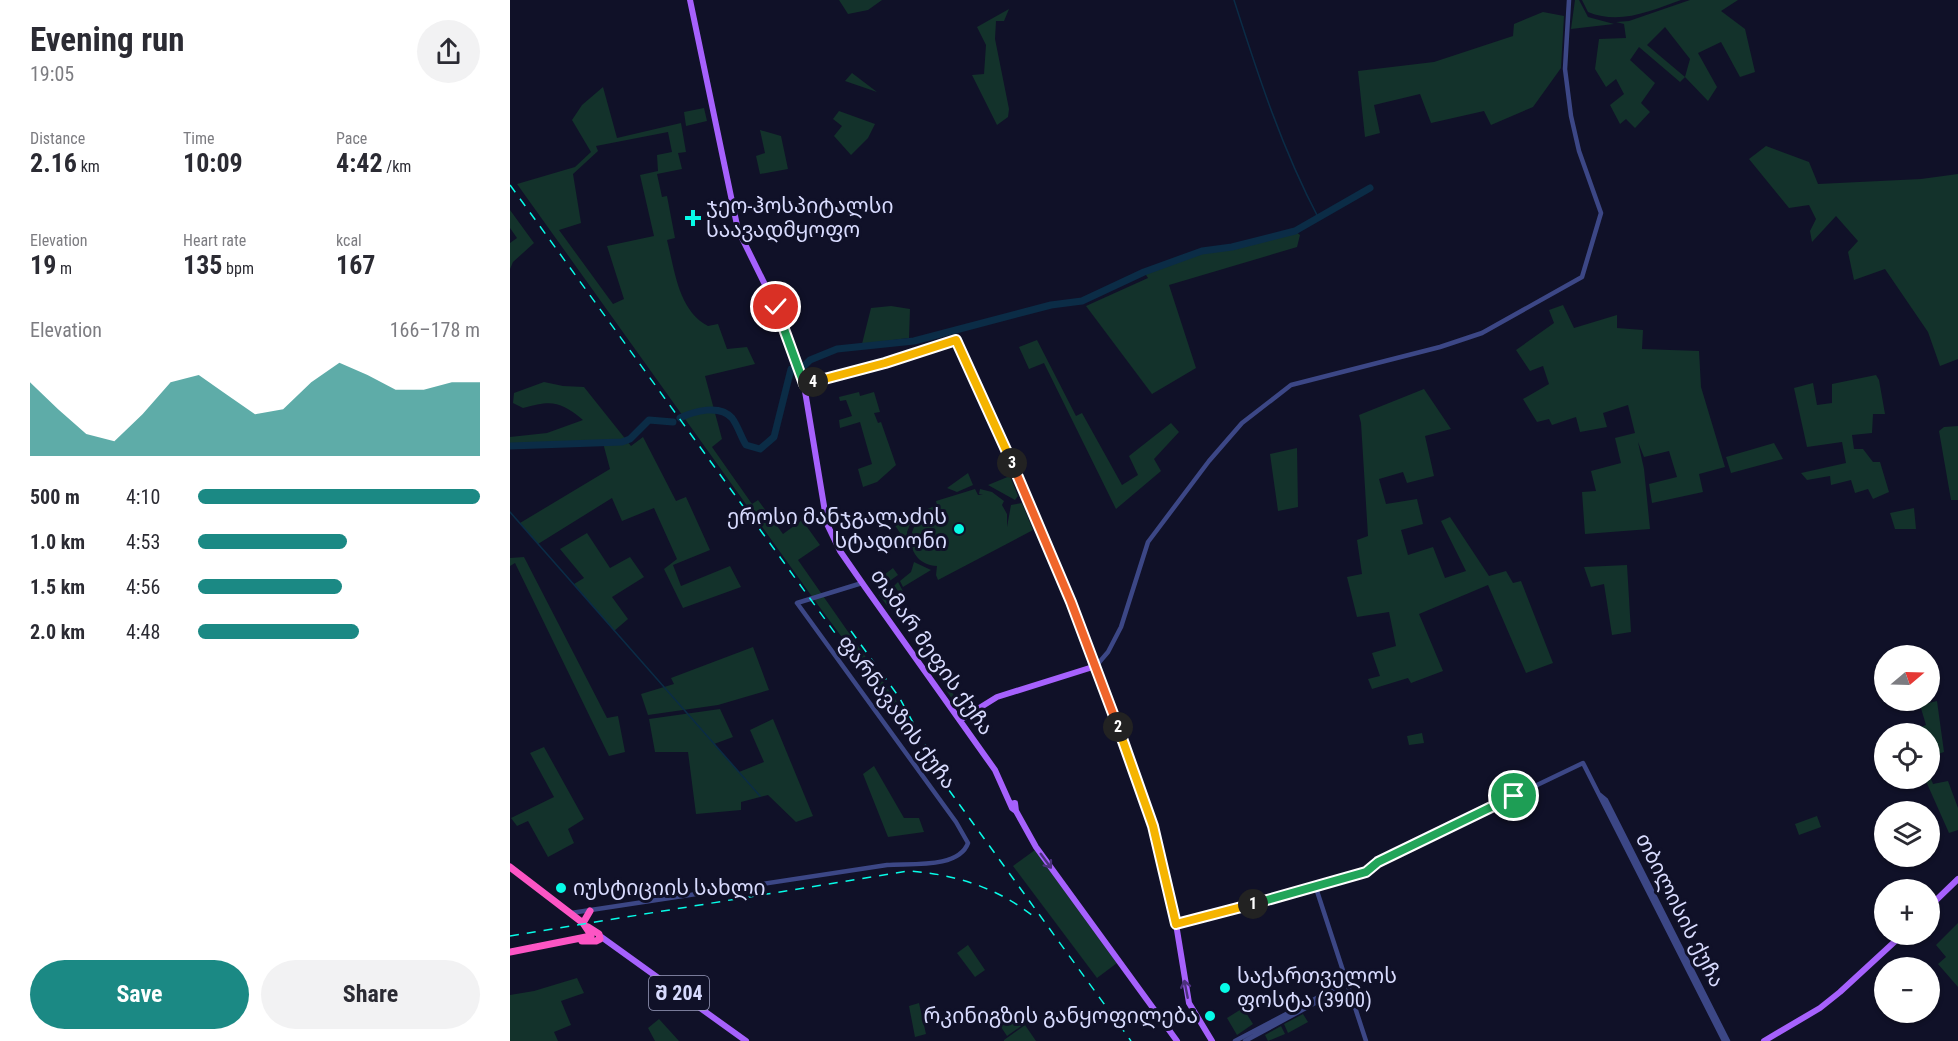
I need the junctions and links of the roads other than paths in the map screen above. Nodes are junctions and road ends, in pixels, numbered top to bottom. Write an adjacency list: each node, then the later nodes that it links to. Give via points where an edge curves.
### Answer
1 (690, 0): 3 (main road, თამარ მეფის ქუჩა, via 738,230 776,307)
2 (1569, 0): 5 (street, via 1565,69 1571,116 1601,213 1582,277 1482,333 1291,385 1242,423 1148,542 1121,627)
3 (804, 384): 4 (main road, თამარ მეფის ქუჩა, via 824,517); 5 (street, via 956,340 1053,558)
4 (862, 583): 6 (main road, თამარ მეფის ქუჩა); 11 (street, ფარნავაზის ქუჩა, via 797,603 901,743 968,843 958,855 939,862 887,865)
5 (1096, 666): 6 (main road, via 997,697); 14 (main road, via 1156,836)
6 (960, 720): 21 (main road, თამარ მეფის ქუჩა, one-way to 21, via 995,770 1041,854)
7 (510, 867): 12 (highway)
8 (1958, 879): 10 (main road)
9 (1316, 888): 14 (street); 18 (street); 26 (street, თბილისის ქუჩა, via 1366,872 1378,862 1583,763)
10 (1940, 896)
11 (590, 911): 12 (street); 13 (highway)
12 (571, 913): 13 (highway)
13 (585, 924): 15 (highway)
14 (1176, 924): 22 (main road, one-way to 14, via 1189,1003)
15 (595, 937): 17 (highway); 20 (main road, შ 204, via 613,944)
16 (1891, 945): 27 (main road, via 1820,1008)
17 (510, 952)
18 (1347, 982): 19 (street); 25 (street)
19 (1318, 998): 23 (street); 24 (street)
20 (746, 1041)
21 (1177, 1041)
22 (1212, 1041)
23 (1235, 1041)
24 (1245, 1041)
25 (1366, 1041)
26 (1726, 1041)
27 (1764, 1041)

